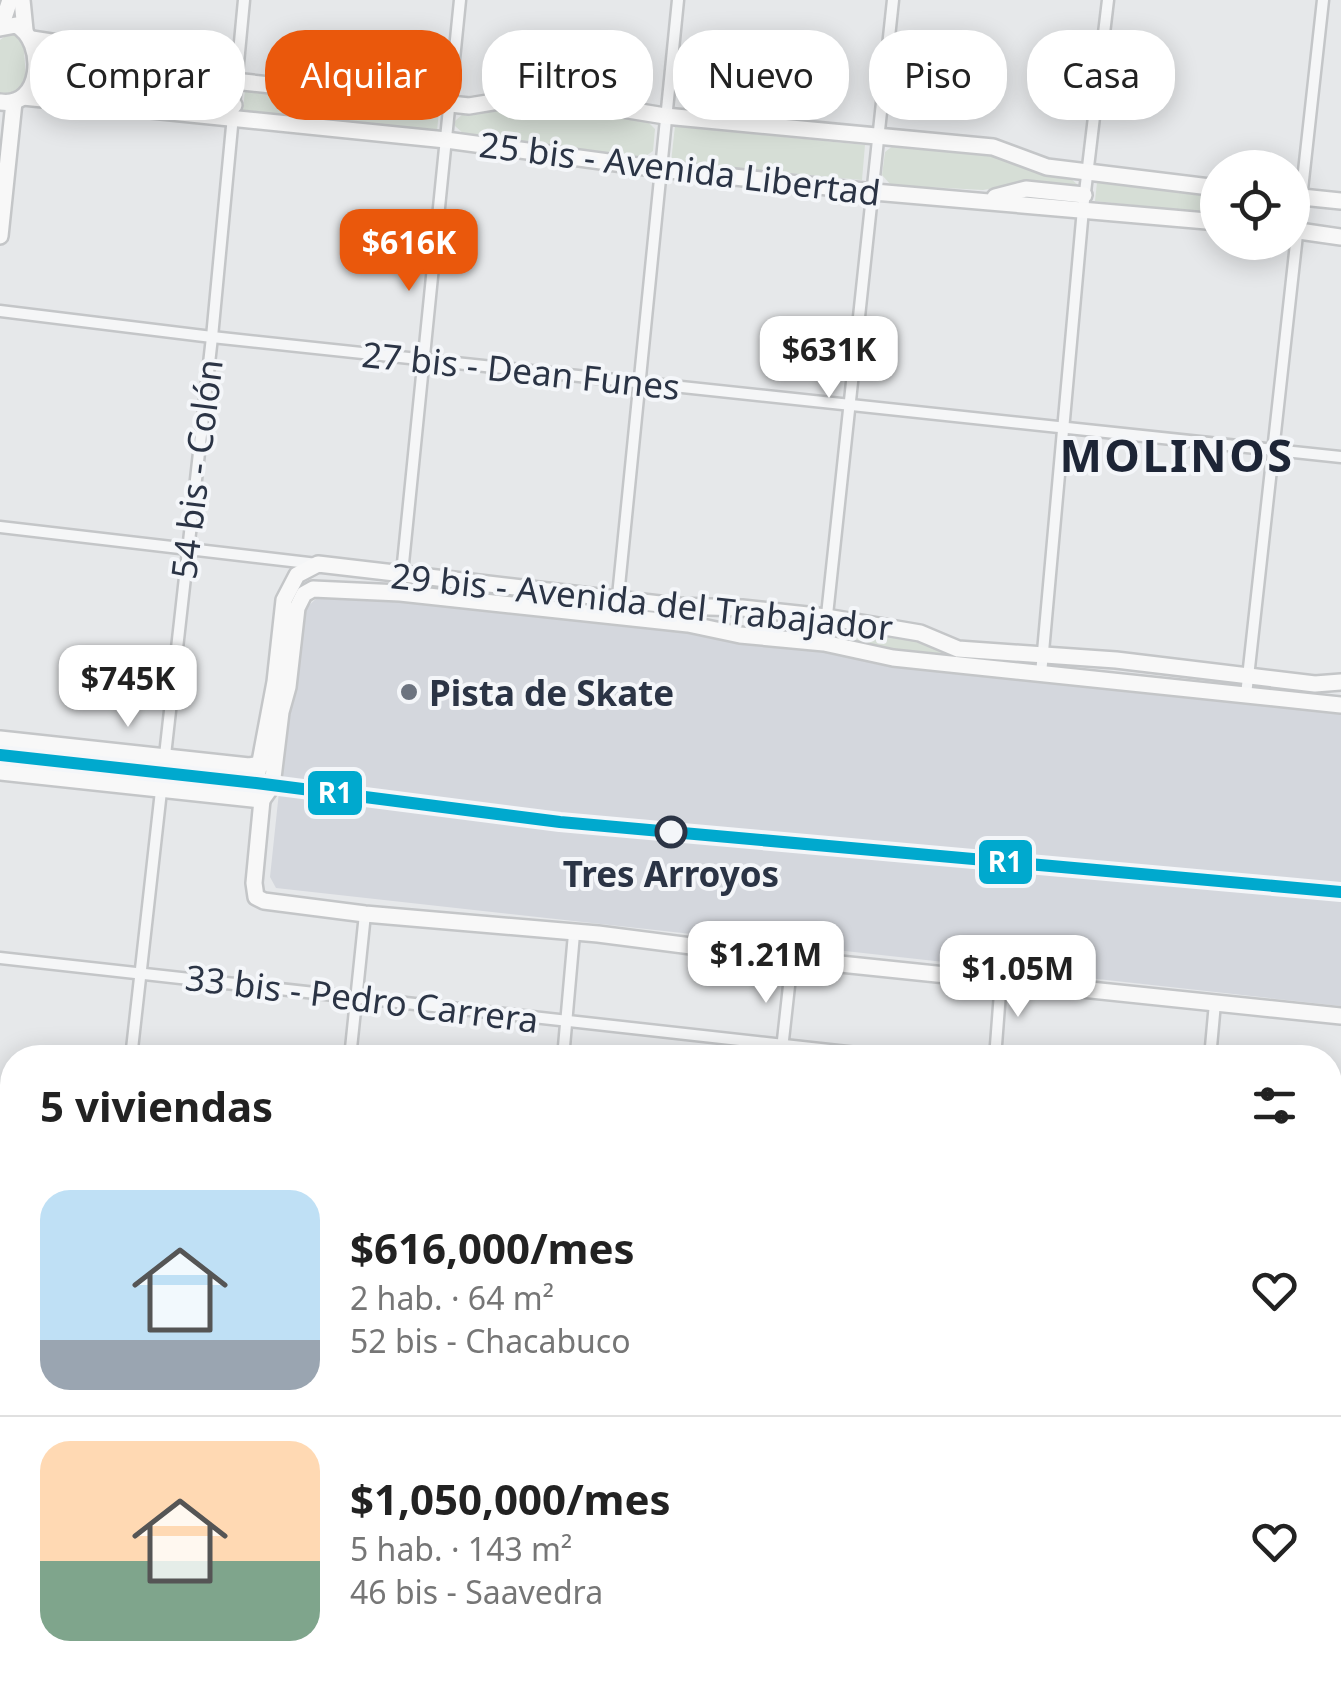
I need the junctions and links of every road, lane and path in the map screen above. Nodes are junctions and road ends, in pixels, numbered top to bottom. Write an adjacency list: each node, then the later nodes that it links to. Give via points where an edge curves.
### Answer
1 (10, 0): 9 (street)
2 (22, 0): 12 (street)
3 (244, 0): 10 (street, 54 bis - Colón)
4 (460, 0): 11 (street)
5 (678, 0): 16 (street)
6 (893, 0): 19 (street)
7 (1108, 0): 23 (street)
8 (1323, 0): 21 (street)
9 (1, 27): 12 (street, 25 bis - Avenida Libertad, via 16,25)
10 (241, 30)
11 (457, 30)
12 (28, 35): 13 (street, via 34,71)
13 (12, 100): 31 (street)
14 (462, 105): 16 (street, 25 bis - Avenida Libertad, via 536,95)
15 (245, 113): 20 (street, 25 bis - Avenida Libertad)
16 (665, 116): 19 (street, 25 bis - Avenida Libertad); 22 (street)
17 (232, 120): 35 (street, 54 bis - Colón)
18 (447, 120): 20 (street)
19 (878, 135): 23 (street, 25 bis - Avenida Libertad, via 993,147); 25 (street)
20 (446, 140): 22 (street, 25 bis - Avenida Libertad); 36 (street)
21 (1303, 150)
22 (660, 169): 25 (street, 25 bis - Avenida Libertad); 37 (street)
23 (1087, 173): 24 (street, 25 bis - Avenida Libertad); 28 (street)
24 (1200, 186)
25 (874, 192): 28 (street, 25 bis - Avenida Libertad); 38 (street)
26 (1310, 198): 27 (street)
27 (1341, 201)
28 (1084, 202): 29 (street, 25 bis - Avenida Libertad); 39 (street)
29 (1200, 219)
30 (1310, 232): 32 (street)
31 (0, 236)
32 (1341, 237)
33 (1292, 260): 40 (street)
34 (0, 311): 35 (street, 27 bis - Dean Funes)
35 (212, 337): 36 (street, 27 bis - Dean Funes); 43 (street, 54 bis - Colón)
36 (422, 357): 37 (street, 27 bis - Dean Funes); 45 (street)
37 (637, 382): 38 (street, 27 bis - Dean Funes); 49 (street)
38 (849, 406): 39 (street, 27 bis - Dean Funes); 53 (street)
39 (1063, 428): 40 (street, 27 bis - Dean Funes); 56 (street)
40 (1276, 450): 41 (street, 27 bis - Dean Funes); 59 (street)
41 (1341, 457)
42 (0, 527): 43 (street, 29 bis - Avenida del Trabajador)
43 (187, 550): 44 (street, 29 bis - Avenida del Trabajador); 65 (street, 54 bis - Colón)
44 (322, 565): 45 (street, 29 bis - Avenida del Trabajador); 47 (street); 66 (street, via 297,575 284,600)
45 (402, 575): 46 (street, 29 bis - Avenida del Trabajador); 48 (street)
46 (455, 582): 49 (street, 29 bis - Avenida del Trabajador); 50 (street)
47 (324, 590): 48 (street, 29 bis - Avenida del Trabajador); 66 (street, 29 bis - Avenida del Trabajador, via 304,594 297,608)
48 (400, 593): 50 (street, 29 bis - Avenida del Trabajador)
49 (615, 599): 51 (street, 29 bis - Avenida del Trabajador); 52 (street)
50 (454, 600): 52 (street, 29 bis - Avenida del Trabajador)
51 (742, 608): 53 (street, 29 bis - Avenida del Trabajador); 54 (street)
52 (616, 616): 54 (street, 29 bis - Avenida del Trabajador)
53 (826, 618): 55 (street); 56 (street, 29 bis - Avenida del Trabajador, via 920,633 958,649)
54 (740, 634): 55 (street, 29 bis - Avenida del Trabajador)
55 (824, 643): 58 (street, 29 bis - Avenida del Trabajador, via 893,658)
56 (1041, 656): 57 (street, 29 bis - Avenida del Trabajador); 58 (street)
57 (1116, 660): 59 (street, 29 bis - Avenida del Trabajador); 60 (street)
58 (1041, 674): 60 (street, 29 bis - Avenida del Trabajador)
59 (1250, 677): 61 (street, 29 bis - Avenida del Trabajador); 62 (street)
60 (1114, 680): 62 (street, 29 bis - Avenida del Trabajador)
61 (1341, 682)
62 (1246, 695): 63 (street, 29 bis - Avenida del Trabajador)
63 (1341, 706)
64 (0, 739): 65 (street)
65 (164, 756): 66 (street); 68 (street, 54 bis - Colón)
66 (267, 764): 69 (street, via 256,783)
67 (0, 772): 68 (street)
68 (162, 789): 69 (street); 74 (street, 54 bis - Colón)
69 (262, 800): 70 (street, via 256,897)
70 (365, 914): 71 (street); 76 (street)
71 (574, 934): 73 (street); 79 (street)
72 (0, 958): 74 (street, 33 bis - Pedro Carrera)
73 (792, 959): 75 (street); 83 (street)
74 (140, 972): 76 (street, 33 bis - Pedro Carrera); 80 (street, 54 bis - Colón)
75 (1001, 980): 77 (street); 84 (street)
76 (355, 999): 79 (street, 33 bis - Pedro Carrera); 81 (street)
77 (1215, 1003): 78 (street); 85 (street)
78 (1341, 1016)
79 (567, 1022): 82 (street); 83 (street, 33 bis - Pedro Carrera)
80 (133, 1045)
81 (351, 1045)
82 (565, 1045)
83 (782, 1045)
84 (995, 1045)
85 (1211, 1045)

